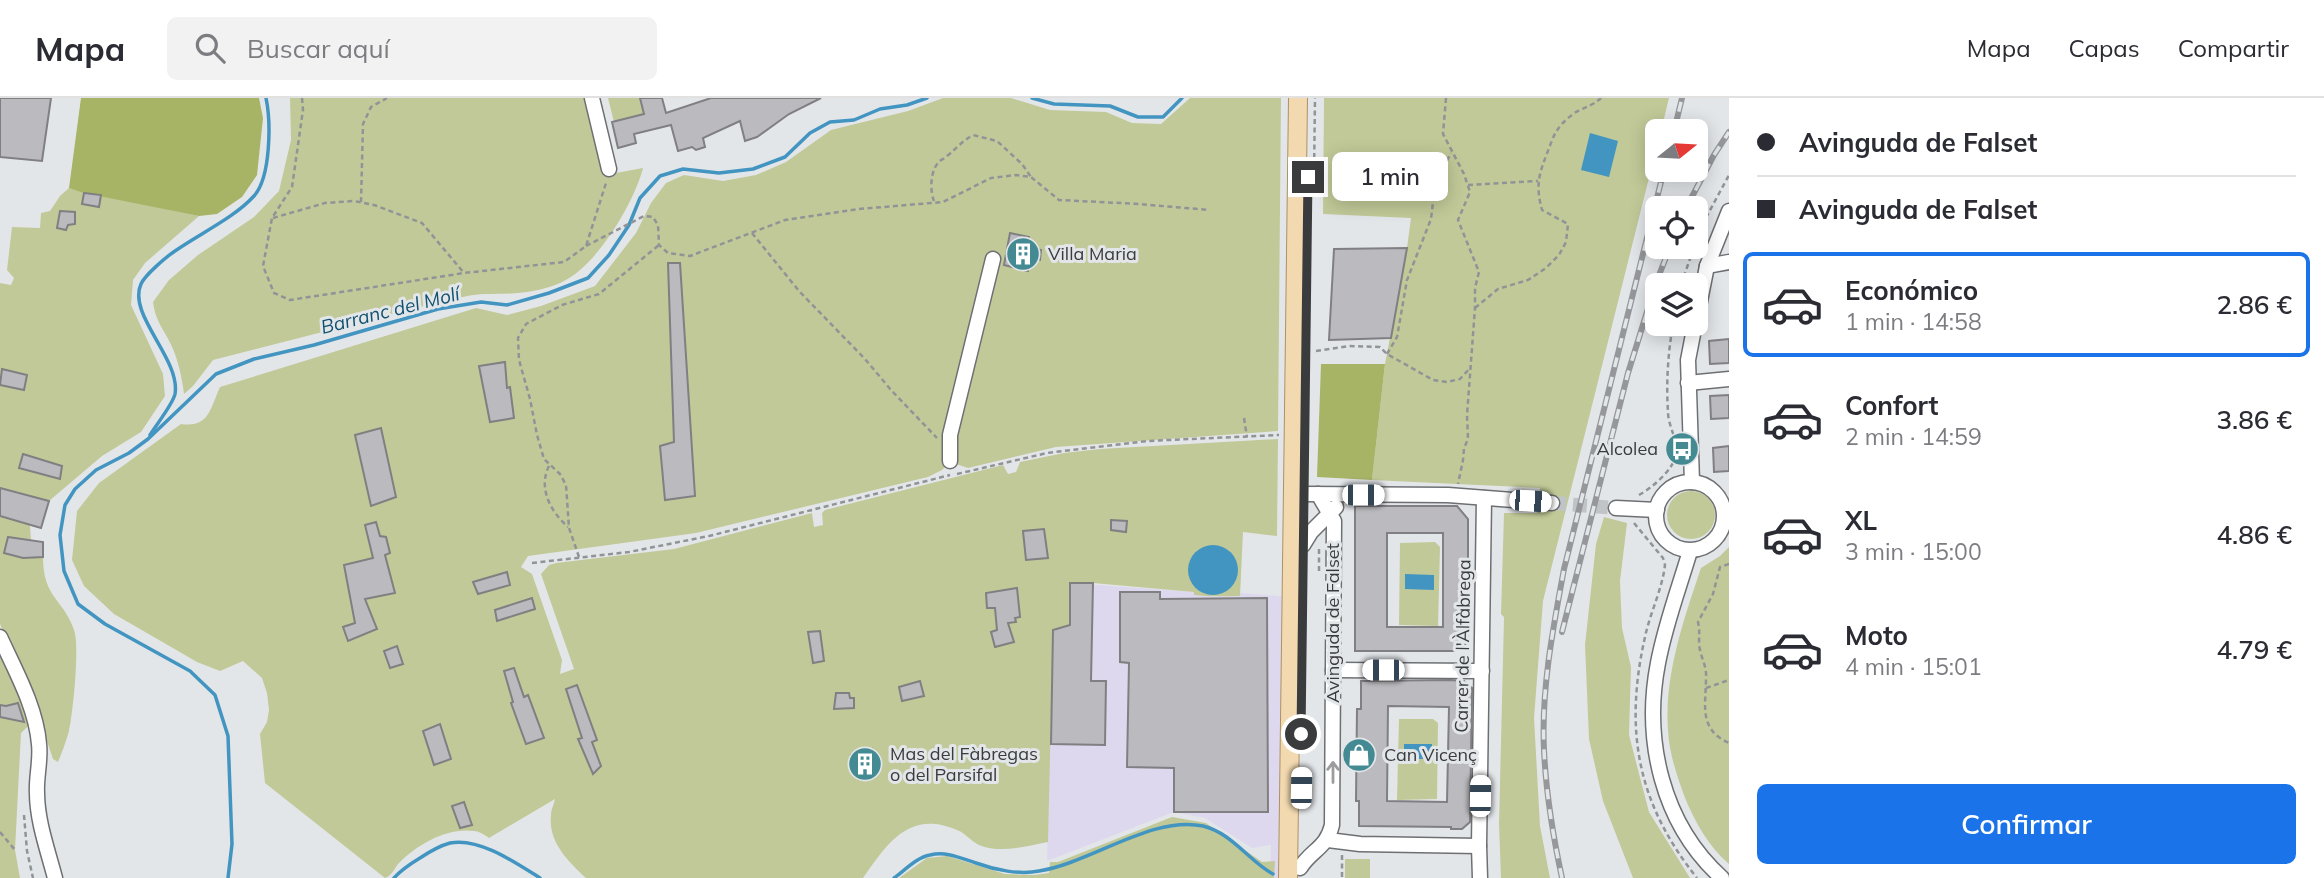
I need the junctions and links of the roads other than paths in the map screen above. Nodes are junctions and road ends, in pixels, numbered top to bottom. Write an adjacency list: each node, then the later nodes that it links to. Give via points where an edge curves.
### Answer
1 (592, 98): 4 (street)
2 (1298, 98): 33 (main road, via 1293,435)
3 (1309, 98): 17 (main road, Avinguda de Falset)
4 (609, 169)
5 (1729, 211): 6 (street)
6 (1717, 238): 7 (street); 10 (street)
7 (1729, 249)
8 (993, 259): 15 (street, via 950,435)
9 (1729, 262): 10 (street)
10 (1707, 266): 11 (street)
11 (1706, 273)
12 (1693, 336): 14 (street)
13 (1729, 379): 14 (street)
14 (1688, 383): 16 (street)
15 (950, 457)
16 (1692, 482): 18 (street); 23 (street, via 1666,492)
17 (1311, 494): 19 (street); 24 (street, Avinguda de Falset); 26 (main road, Avinguda de Falset)
18 (1723, 494): 25 (street)
19 (1350, 495): 20 (street); 24 (street)
20 (1484, 498): 21 (street); 30 (street, Carrer de l'Àlfàbrega)
21 (1552, 503)
22 (1620, 509): 23 (street)
23 (1657, 510): 27 (street, via 1662,534)
24 (1330, 514): 26 (street); 29 (street, Avinguda de Falset, via 1334,521)
25 (1726, 523): 27 (street, via 1712,542)
26 (1303, 545): 33 (main road, Avinguda de Falset)
27 (1690, 551): 36 (street, via 1657,665 1653,741 1678,820)
28 (0, 637): 34 (street, via 34,718 40,818)
29 (1333, 670): 30 (street); 31 (street, Avinguda de Falset, one-way to 29, via 1332,825)
30 (1482, 671): 32 (street, Carrer de l'Àlfàbrega)
31 (1328, 840): 32 (street); 33 (street)
32 (1479, 846): 35 (street, Carrer de l'Àlfàbrega)
33 (1296, 875)
34 (55, 878)
35 (1480, 878)
36 (1722, 878)

